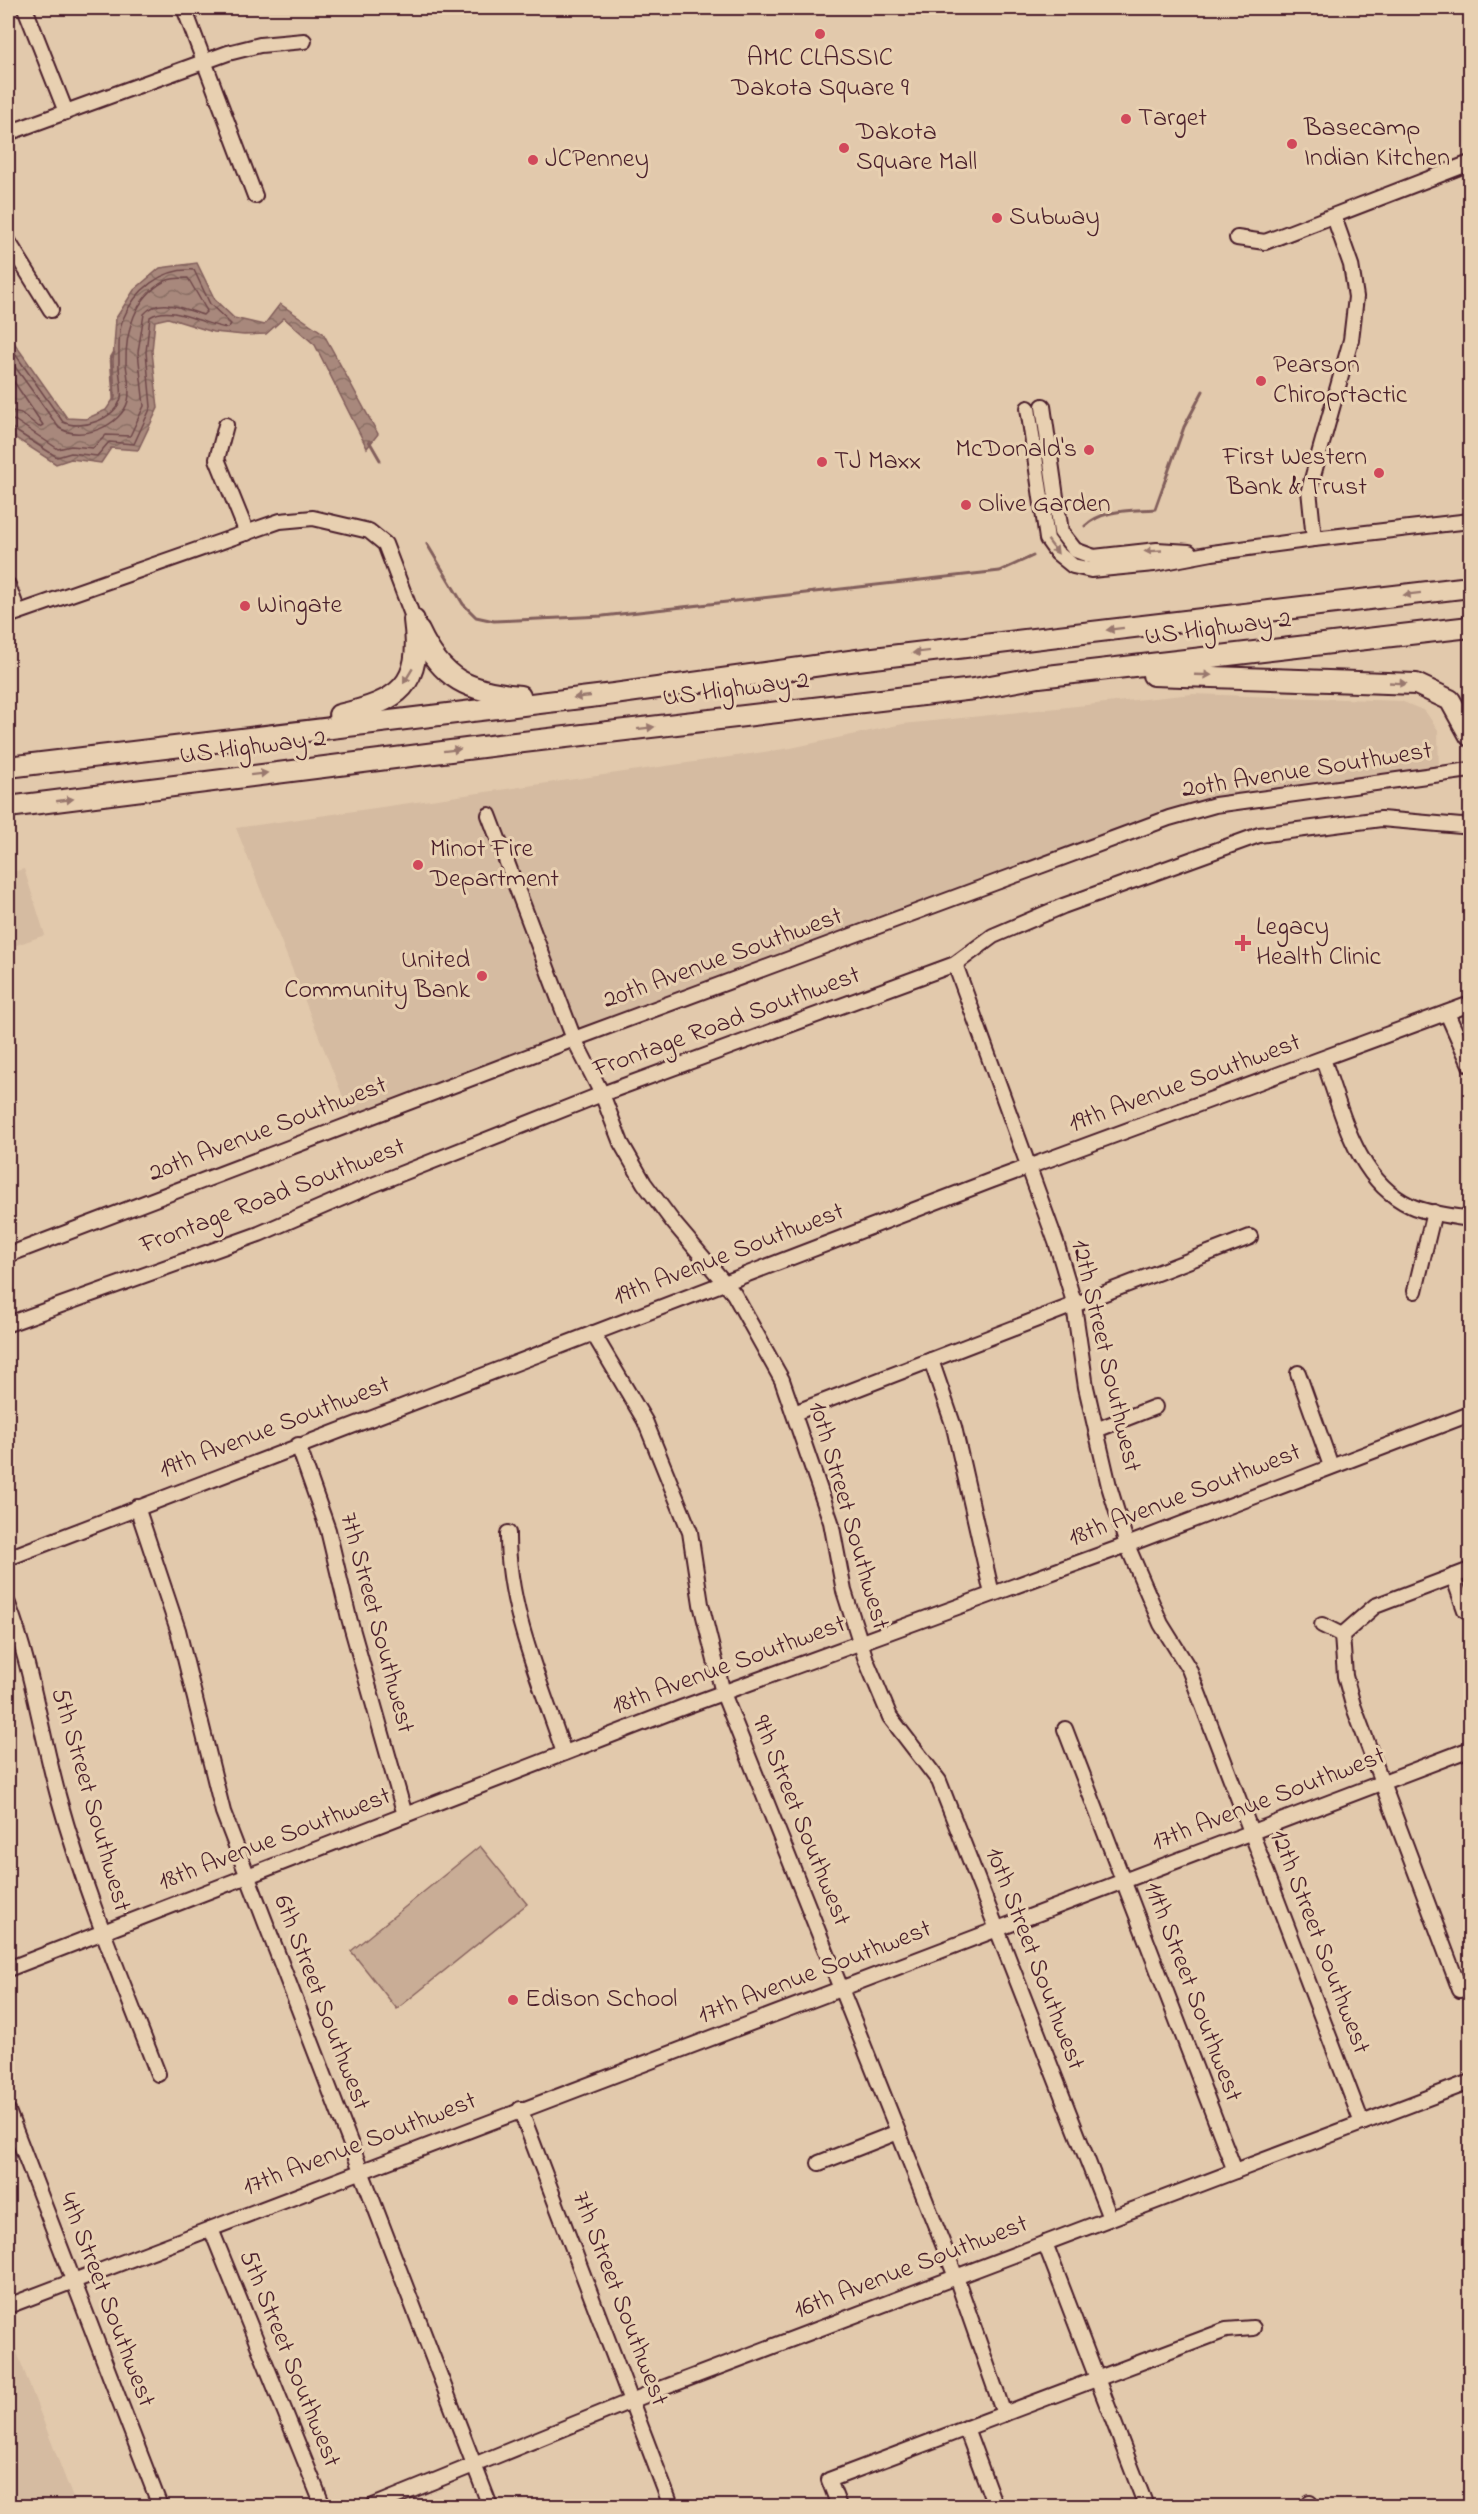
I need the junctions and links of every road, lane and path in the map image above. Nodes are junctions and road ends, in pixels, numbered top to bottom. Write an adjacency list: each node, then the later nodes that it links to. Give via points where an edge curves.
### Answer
1 (25, 8): 5 (street)
2 (184, 8): 4 (street)
3 (304, 41): 4 (street, via 260,45)
4 (204, 62): 5 (street); 8 (street)
5 (66, 112): 6 (street)
6 (8, 133)
7 (1470, 163): 9 (street)
8 (255, 196)
9 (1334, 217): 10 (street, via 1265,242); 18 (street, via 1351,265 1356,297 1351,339 1310,490)
10 (1237, 238)
11 (8, 241): 12 (street)
12 (51, 310)
13 (1043, 406): 19 (street, one-way to 13, via 1157,550 1094,556 1075,550 1061,532)
14 (1028, 408): 19 (street, one-way to 19, via 1047,538 1073,566 1090,570)
15 (226, 425): 17 (street, via 217,459)
16 (1470, 521): 18 (street)
17 (247, 533): 22 (street); 23 (street, via 280,521 313,518 369,531 385,544)
18 (1314, 539): 19 (street)
19 (1212, 553)
20 (8, 585): 22 (street)
21 (1470, 586): 26 (highway, US Highway 2, one-way to 26, via 868,658)
22 (13, 614)
23 (414, 620): 26 (highway, via 438,664 461,684 501,694); 27 (highway, one-way to 27, via 418,649 411,675 394,695 354,712)
24 (1470, 627): 25 (highway, US Highway 2)
25 (1039, 677): 28 (highway, one-way to 28, via 1164,674 1416,684 1450,700); 31 (highway, US Highway 2, one-way to 25, via 974,689)
26 (557, 700): 27 (highway, US Highway 2)
27 (262, 734): 29 (highway, US Highway 2)
28 (1470, 736)
29 (10, 766)
30 (1470, 770): 37 (street, 20th Avenue Southwest, via 1215,805 1169,818)
31 (8, 807)
32 (489, 815): 37 (street, 10th Street Southwest)
33 (1470, 825): 34 (street, Frontage Road Southwest, via 1381,819 1259,835 1004,931)
34 (955, 964): 40 (street, Frontage Road Southwest); 41 (street, 12th Street Southwest)
35 (1470, 1004): 36 (street, 19th Avenue Southwest)
36 (1447, 1013): 38 (street, 19th Avenue Southwest); 39 (street)
37 (574, 1039): 40 (street, 10th Street Southwest); 45 (street, 20th Avenue Southwest)
38 (1323, 1059): 41 (street, 19th Avenue Southwest); 42 (street, via 1362,1162 1385,1190 1412,1207)
39 (1470, 1065)
40 (602, 1094): 46 (street, 10th Street Southwest, via 621,1143 644,1183); 49 (street, Frontage Road Southwest, via 260,1234)
41 (1029, 1167): 46 (street, 19th Avenue Southwest); 48 (street, 12th Street Southwest)
42 (1434, 1212): 43 (street); 47 (street)
43 (1470, 1219)
44 (1250, 1238): 48 (street)
45 (8, 1255)
46 (726, 1282): 50 (street, 19th Avenue Southwest); 54 (street, 10th Street Southwest, via 768,1353)
47 (1415, 1291)
48 (1074, 1305): 51 (street); 56 (street, 12th Street Southwest)
49 (8, 1324)
50 (593, 1333): 57 (street, 19th Avenue Southwest); 71 (street, 9th Street Southwest, via 645,1421 690,1532 701,1604)
51 (931, 1360): 54 (street); 65 (street, via 954,1427)
52 (1298, 1374): 58 (street)
53 (1155, 1407): 56 (street)
54 (794, 1413): 70 (street, 10th Street Southwest, via 831,1522 844,1591)
55 (1470, 1414): 58 (street, 18th Avenue Southwest)
56 (1096, 1430): 61 (street, 12th Street Southwest)
57 (298, 1445): 59 (street, 19th Avenue Southwest); 76 (street, 7th Street Southwest, via 328,1530)
58 (1332, 1466): 61 (street, 18th Avenue Southwest)
59 (137, 1507): 62 (street, 19th Avenue Southwest); 78 (street, 6th Street Southwest, via 178,1630 223,1812)
60 (508, 1533): 74 (street, via 507,1568)
61 (1127, 1545): 65 (street, 18th Avenue Southwest); 77 (street, 12th Street Southwest, via 1161,1624 1189,1670)
62 (8, 1558)
63 (1470, 1570): 64 (street)
64 (1453, 1576): 67 (street); 69 (street, via 1375,1606)
65 (992, 1594): 70 (street, 18th Avenue Southwest)
66 (8, 1604): 81 (street, 5th Street Southwest, via 41,1715 59,1798)
67 (1465, 1610)
68 (1322, 1625): 69 (street)
69 (1342, 1635): 75 (street, via 1345,1676 1353,1705)
70 (860, 1642): 71 (street, 18th Avenue Southwest); 80 (street, 10th Street Southwest, via 890,1717 939,1781)
71 (723, 1693): 74 (street, 18th Avenue Southwest); 83 (street, 9th Street Southwest)
72 (1065, 1729): 79 (street, 11th Street Southwest)
73 (1470, 1749): 75 (street, 17th Avenue Southwest)
74 (564, 1753): 76 (street, 18th Avenue Southwest)
75 (1384, 1783): 77 (street, 17th Avenue Southwest); 84 (street)
76 (405, 1815): 78 (street, 18th Avenue Southwest)
77 (1251, 1832): 79 (street, 17th Avenue Southwest); 89 (street, 12th Street Southwest)
78 (248, 1876): 81 (street, 18th Avenue Southwest); 92 (street, 6th Street Southwest)
79 (1124, 1881): 80 (street, 17th Avenue Southwest); 93 (street, 11th Street Southwest)
80 (996, 1930): 83 (street, 17th Avenue Southwest); 94 (street, 10th Street Southwest)
81 (103, 1932): 82 (street, 18th Avenue Southwest); 85 (street, 5th Street Southwest)
82 (8, 1969)
83 (841, 1989): 87 (street, 17th Avenue Southwest); 90 (street, 9th Street Southwest)
84 (1460, 1990)
85 (159, 2074)
86 (1470, 2082): 89 (street, 16th Avenue Southwest)
87 (520, 2109): 92 (street, 17th Avenue Southwest); 102 (street, 7th Street Southwest)
88 (8, 2111): 98 (street, 4th Street Southwest)
89 (1362, 2123): 93 (street, 16th Avenue Southwest)
90 (898, 2132): 91 (street); 97 (street, 9th Street Southwest)
91 (819, 2163)
92 (359, 2171): 95 (street, 17th Avenue Southwest); 105 (street, 6th Street Southwest)
93 (1235, 2171): 94 (street, 16th Avenue Southwest)
94 (1110, 2218): 96 (street, 16th Avenue Southwest)
95 (211, 2229): 98 (street, 17th Avenue Southwest); 107 (street, 5th Street Southwest)
96 (1045, 2243): 97 (street, 16th Avenue Southwest); 101 (street)
97 (956, 2277): 102 (street, 16th Avenue Southwest); 103 (street, 9th Street Southwest)
98 (74, 2283): 99 (street, 17th Avenue Southwest); 106 (street, 4th Street Southwest)
99 (8, 2306)
100 (1253, 2328): 101 (street, via 1227,2330)
101 (1097, 2379): 103 (street); 113 (street)
102 (632, 2401): 105 (street, 16th Avenue Southwest); 110 (street, 7th Street Southwest)
103 (1004, 2414): 104 (street)
104 (966, 2428): 111 (street, via 829,2480); 112 (street)
105 (475, 2467): 108 (street, 16th Avenue Southwest); 109 (street, 6th Street Southwest)
106 (160, 2506)
107 (323, 2506)
108 (373, 2506)
109 (490, 2506)
110 (671, 2506)
111 (839, 2506)
112 (995, 2506)
113 (1146, 2506)

